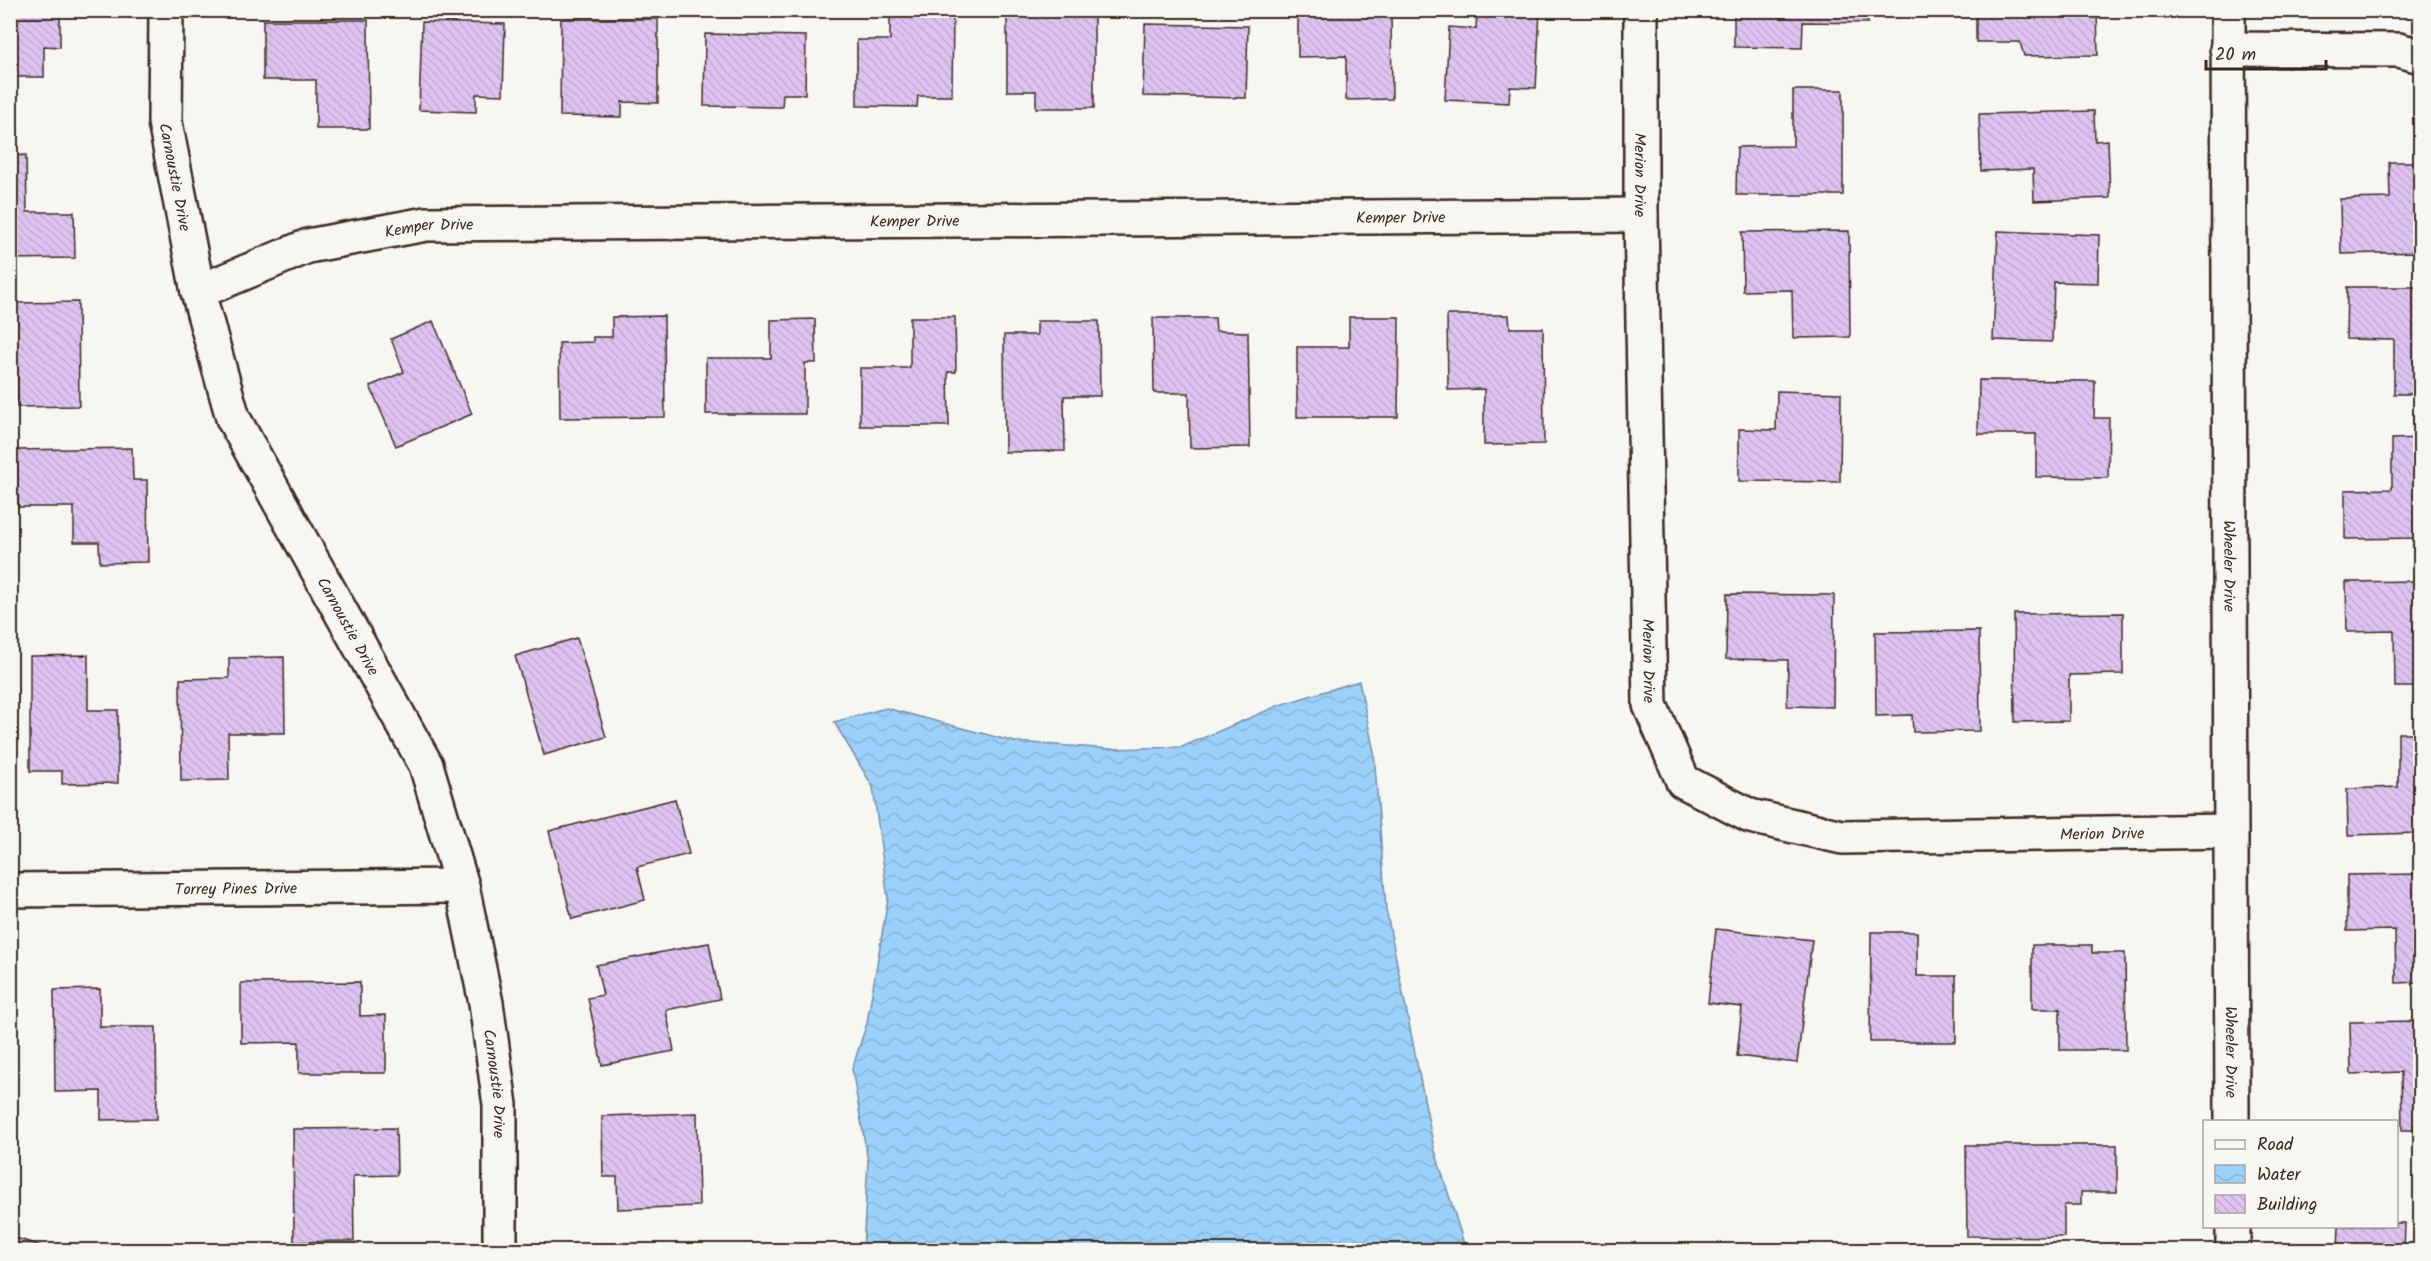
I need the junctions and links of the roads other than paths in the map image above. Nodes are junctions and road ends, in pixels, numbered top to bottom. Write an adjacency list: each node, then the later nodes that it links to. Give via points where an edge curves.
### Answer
1 (166, 10): 7 (street, Carnoustie Drive, via 165,122)
2 (1641, 10): 6 (street, Merion Drive)
3 (2228, 10): 4 (street, Wheeler Drive)
4 (2228, 49): 5 (street, via 2399,50); 8 (street, Wheeler Drive)
5 (2421, 56)
6 (1641, 214): 7 (street, Kemper Drive, via 426,224 308,246); 8 (street, Merion Drive, via 1650,705 1683,782 1750,816 1842,837)
7 (198, 292): 9 (street, Carnoustie Drive, via 233,418 426,765)
8 (2230, 831): 11 (street, Wheeler Drive)
9 (462, 886): 10 (street, Torrey Pines Drive); 13 (street, Carnoustie Drive, via 486,1003 500,1105)
10 (10, 890)
11 (2232, 1120)
12 (2233, 1228): 14 (street)
13 (500, 1251)
14 (2233, 1251)

